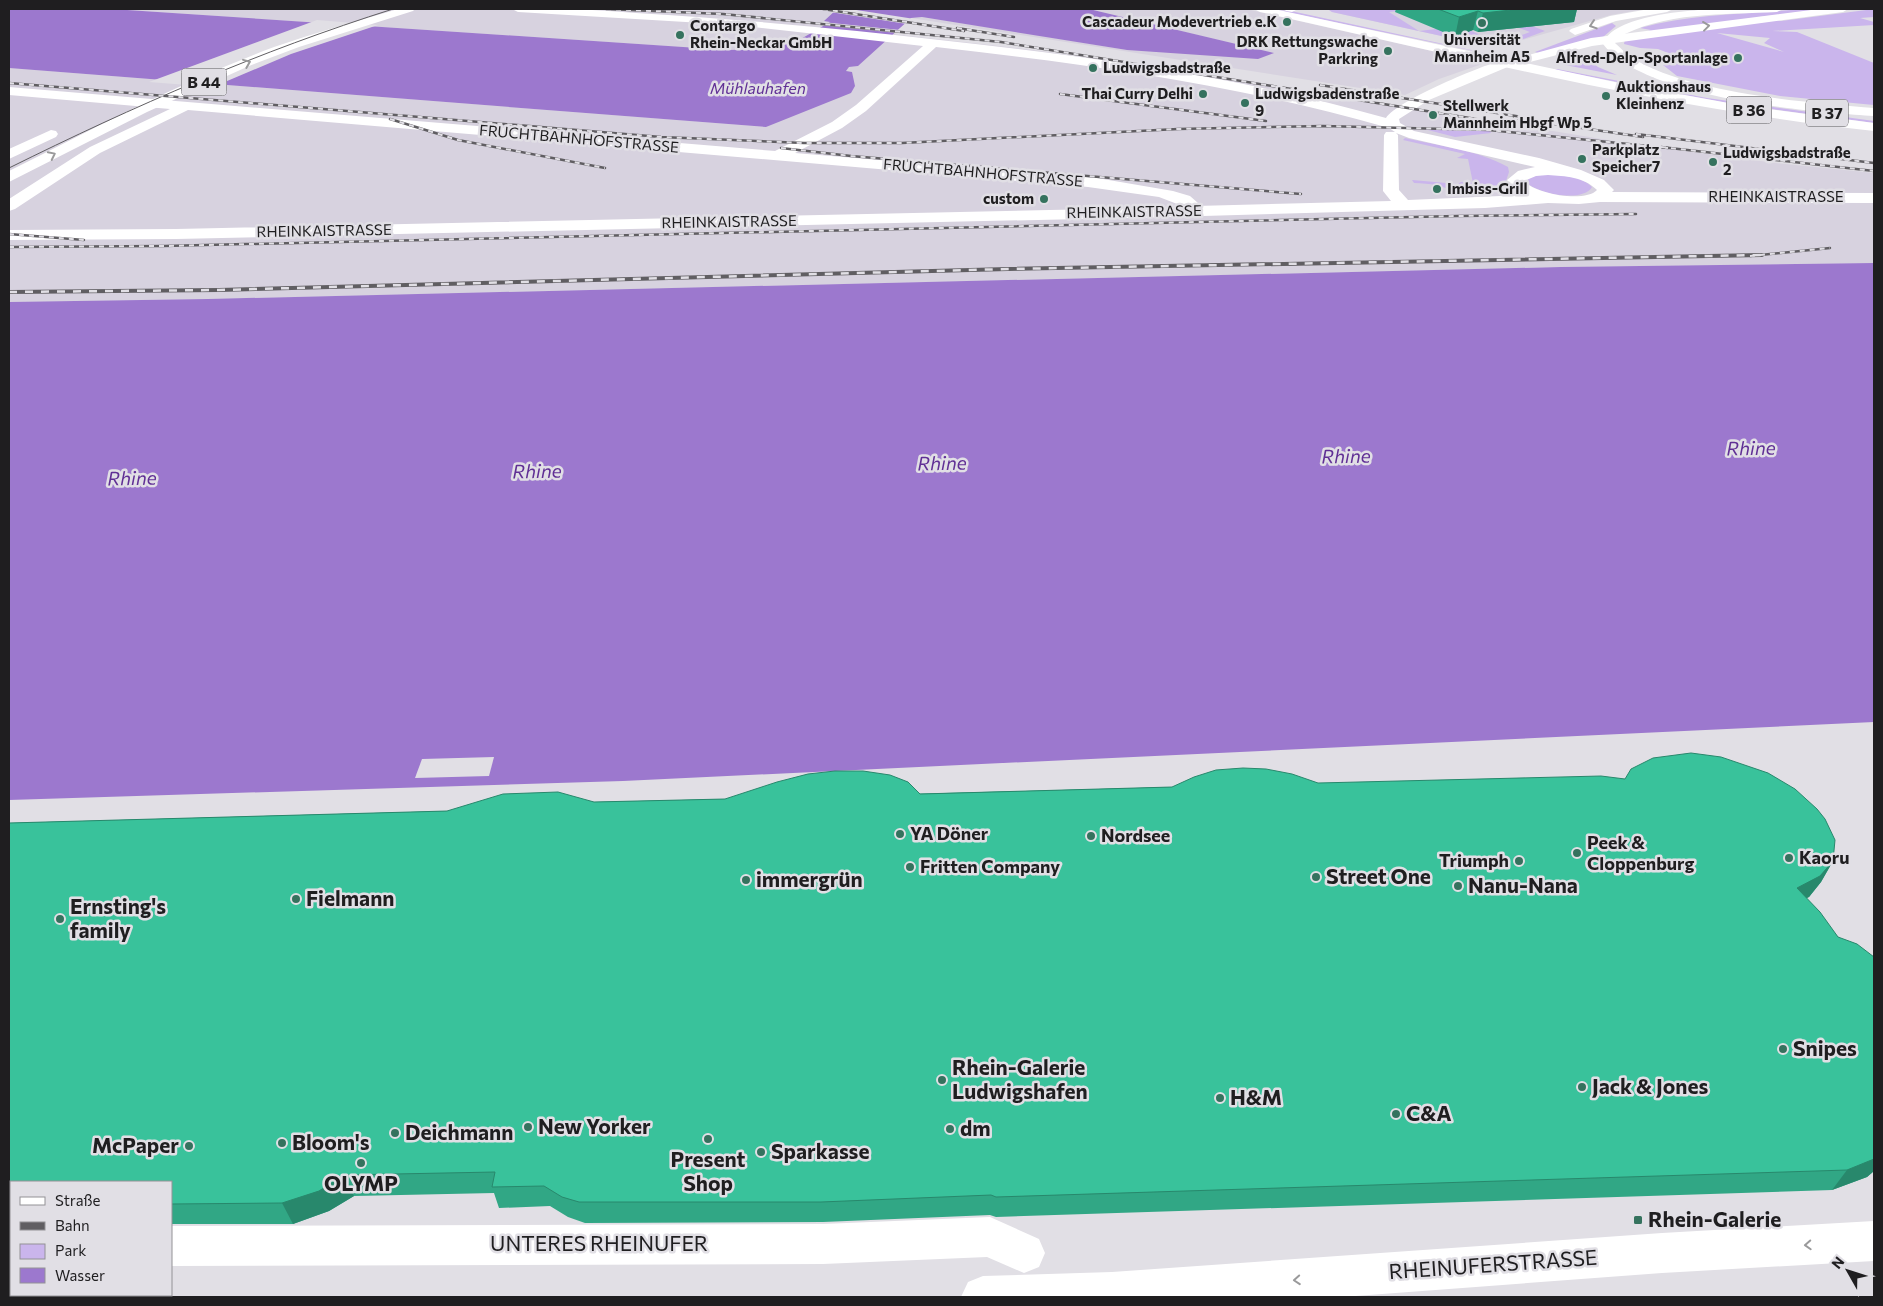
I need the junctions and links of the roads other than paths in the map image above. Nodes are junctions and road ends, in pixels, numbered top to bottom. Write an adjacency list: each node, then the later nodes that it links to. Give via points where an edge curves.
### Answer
1 (371, 9): 18 (main road, B 44, via 263,45)
2 (409, 9): 39 (main road, B 44, one-way to 2, via 228,71 287,48)
3 (518, 9): 12 (main road, via 702,20)
4 (1260, 9): 16 (main road, B 36)
5 (1275, 9): 6 (main road)
6 (1290, 9): 13 (main road, B 36)
7 (1667, 9): 10 (main road)
8 (1777, 9): 28 (main road, B 37, via 1634,25 1611,36 1609,44 1629,63 1685,83 1775,100)
9 (1843, 9): 11 (main road, one-way to 9)
10 (1614, 18): 11 (main road, via 1627,28); 15 (main road, one-way to 15)
11 (1658, 32): 15 (main road, via 1592,48)
12 (934, 42): 26 (main road, via 1153,71); 37 (main road, via 861,108 837,125)
13 (1475, 48): 14 (main road); 16 (main road, B 36)
14 (1498, 48)
15 (1530, 51): 16 (main road, B 36); 19 (main road, B 36)
16 (1510, 60): 22 (main road, B 36); 25 (main road)
17 (1627, 75): 19 (main road, B 37)
18 (182, 77)
19 (1661, 86): 29 (main road, B 37, via 1780,107)
20 (149, 90): 27 (main road)
21 (9, 91): 24 (main road, FRUCHTBAHNHOFSTRASSE)
22 (1645, 92): 23 (main road); 31 (main road, B 36, via 1745,110)
23 (1686, 105)
24 (186, 106): 37 (main road, FRUCHTBAHNHOFSTRASSE); 47 (main road, via 94,150)
25 (1404, 109): 26 (main road); 34 (main road, via 1392,119)
26 (1341, 110): 34 (main road)
27 (100, 112)
28 (1874, 112)
29 (1874, 119)
30 (1802, 123): 31 (main road)
31 (1847, 123): 32 (main road, B 36)
32 (1874, 126)
33 (60, 130): 36 (main road)
34 (1393, 130): 35 (main road); 46 (main road, via 1391,191)
35 (1481, 151): 38 (main road); 40 (main road, via 1502,160)
36 (9, 155)
37 (777, 156): 42 (main road, FRUCHTBAHNHOFSTRASSE, via 1088,182)
38 (1563, 171): 40 (main road, RHEINKAISTRASSE, via 1546,170); 41 (main road, via 1585,176)
39 (9, 177)
40 (1520, 180): 43 (main road, via 1531,193); 45 (main road, RHEINKAISTRASSE, via 1499,195)
41 (1601, 190): 43 (main road, via 1587,200); 44 (main road, RHEINKAISTRASSE, via 1678,196)
42 (1149, 192): 48 (main road, FRUCHTBAHNHOFSTRASSE, via 1188,200); 49 (main road, via 1163,200)
43 (1549, 198): 45 (main road, RHEINKAISTRASSE)
44 (1874, 198)
45 (1449, 202): 46 (main road, RHEINKAISTRASSE)
46 (1402, 204): 48 (main road, RHEINKAISTRASSE)
47 (9, 206)
48 (1196, 211): 49 (main road, RHEINKAISTRASSE)
49 (1169, 212): 50 (main road, RHEINKAISTRASSE)
50 (9, 235)
51 (1874, 1241): 54 (main road, RHEINUFERSTRASSE, one-way to 54, via 1662,1252)
52 (172, 1246): 53 (main road, UNTERES RHEINUFER, via 823,1244 990,1238)
53 (1024, 1253)
54 (1110, 1295): 55 (main road, RHEINUFERSTRASSE)
55 (983, 1297)

